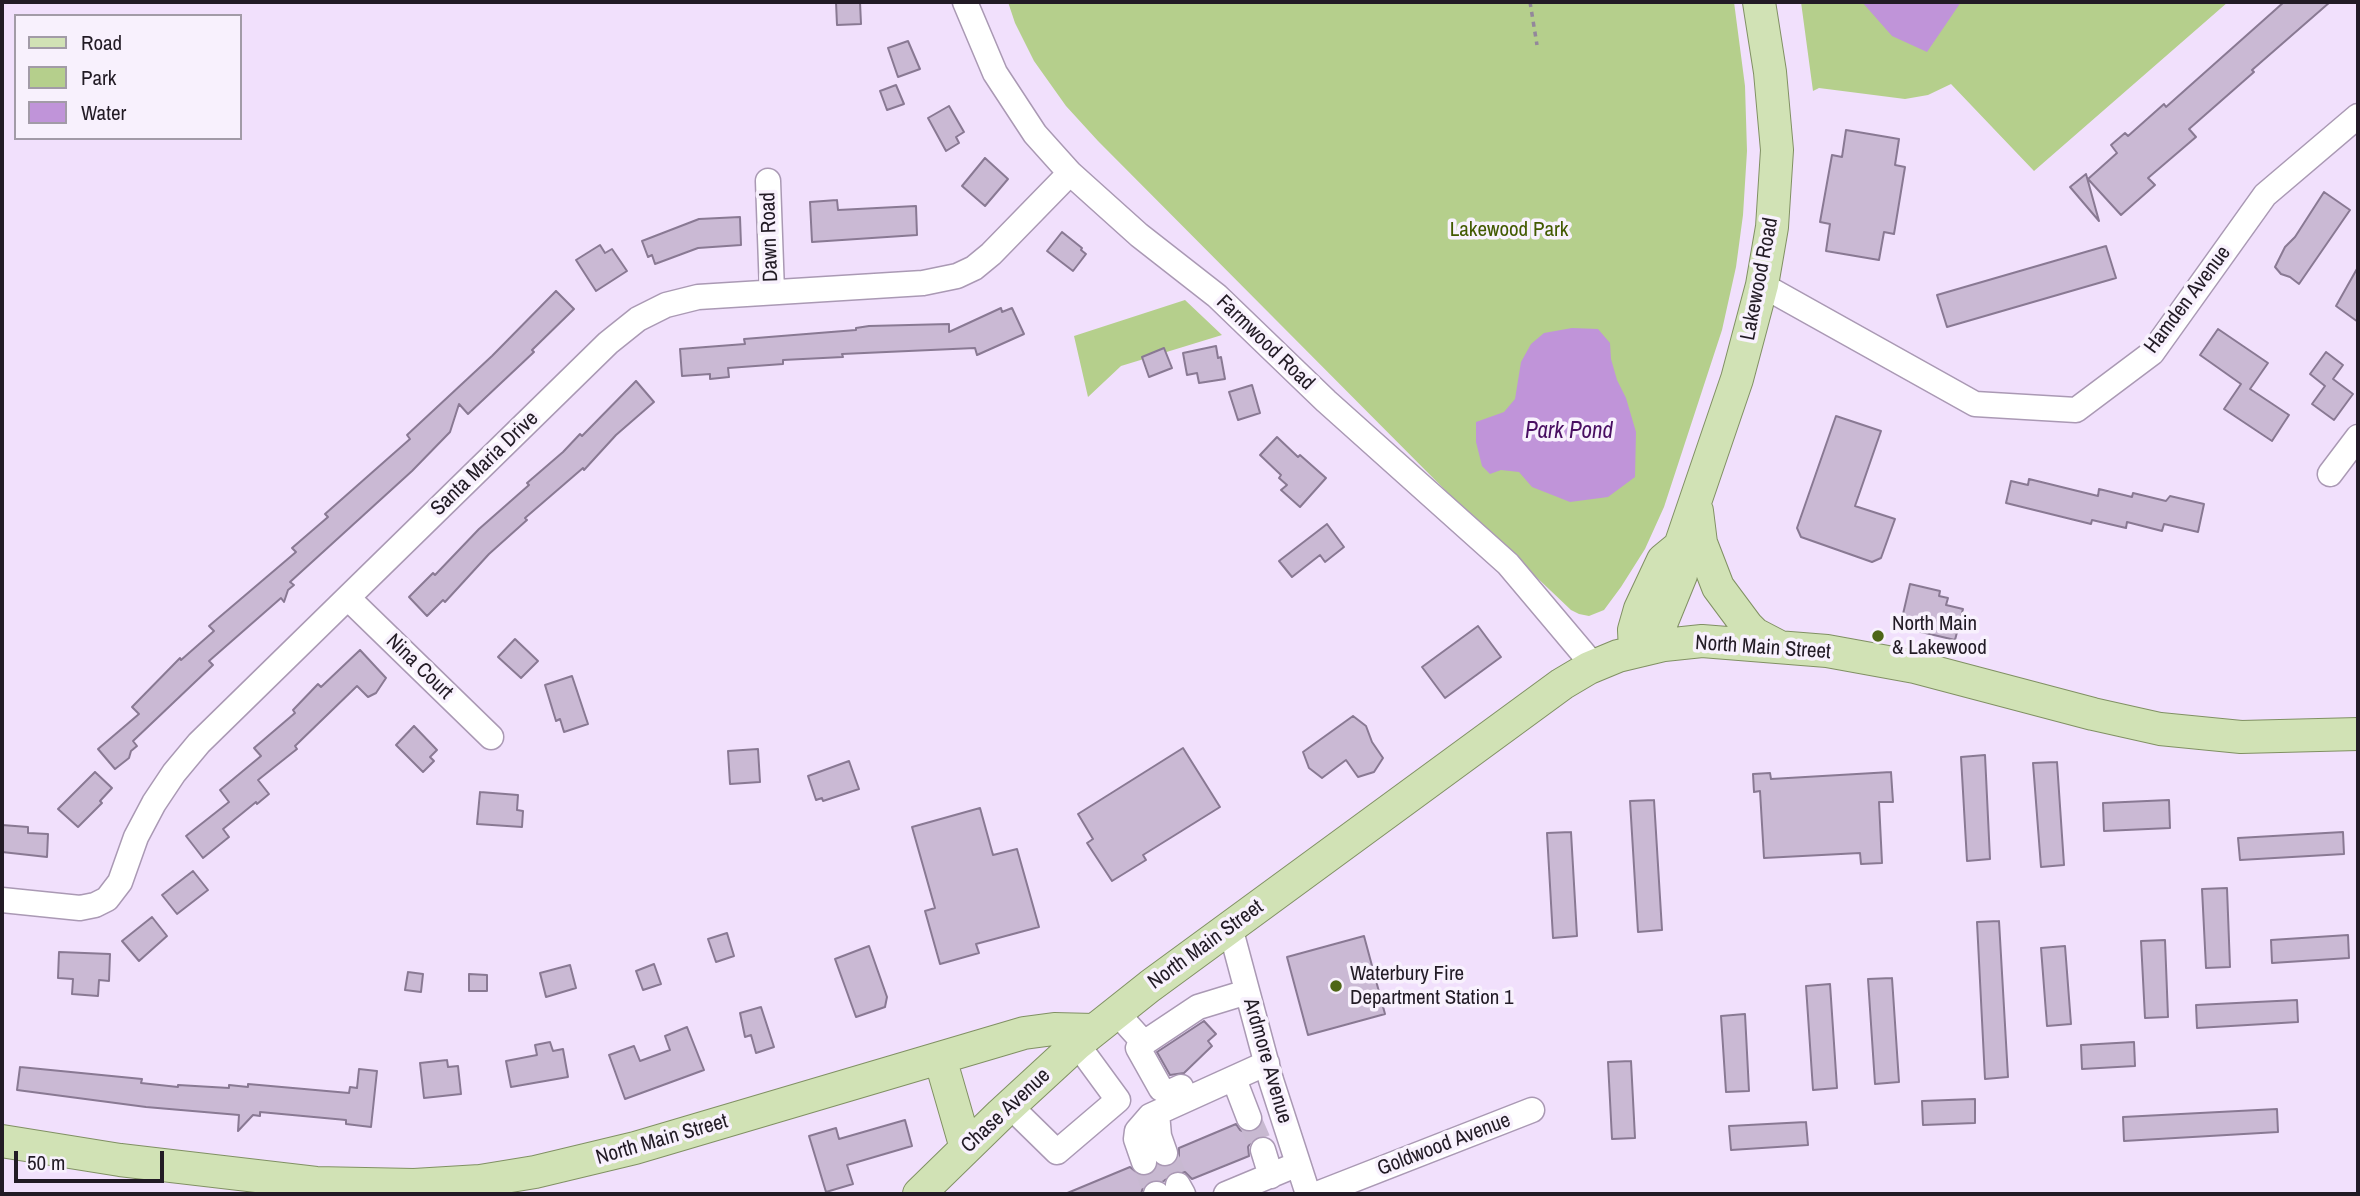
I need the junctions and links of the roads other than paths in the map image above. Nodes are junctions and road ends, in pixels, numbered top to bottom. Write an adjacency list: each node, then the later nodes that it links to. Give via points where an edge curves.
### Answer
1 (965, 2): 4 (street, Farmwood Road, via 995,73 1035,134)
2 (1759, 2): 6 (main road, Lakewood Road, via 1777,150)
3 (2356, 120): 6 (street, Hamden Avenue, via 2265,195 2152,354 2076,410 1975,404)
4 (1070, 173): 7 (street, Santa Maria Drive, via 991,254 957,276 923,283); 14 (street, Farmwood Road, via 1217,296 1508,564)
5 (768, 181): 7 (street, Dawn Road)
6 (1762, 285): 10 (main road, Lakewood Road)
7 (772, 292): 11 (street, Santa Maria Drive, via 690,299 638,319)
8 (2358, 437): 9 (street)
9 (2330, 474)
10 (1699, 492): 12 (main road, via 1698,530 1716,582 1747,626); 13 (main road, Lakewood Road, via 1680,546 1683,568 1671,604 1656,631)
11 (348, 598): 16 (street, Nina Court); 17 (street, Santa Maria Drive, via 186,758 154,803 120,882 107,899 80,908)
12 (1779, 647): 13 (main road, North Main Street, via 1702,641); 15 (main road, North Main Street, via 1915,667 2160,729 2241,737)
13 (1635, 651): 14 (main road, North Main Street)
14 (1594, 666): 18 (main road, North Main Street, via 1562,684)
15 (2358, 734)
16 (491, 737)
17 (2, 900)
18 (1230, 927): 19 (street, Ardmore Avenue); 20 (main road, North Main Street)
19 (1247, 992): 21 (street, via 1198,1007); 23 (street, Ardmore Avenue)
20 (1096, 1029): 21 (street); 22 (main road, North Main Street, via 1039,1030); 26 (main road, Chase Avenue); 26 (street, via 1118,1100 1057,1152)
21 (1144, 1043): 25 (street, via 1138,1048 1161,1090)
22 (940, 1058): 30 (main road); 35 (main road, North Main Street, via 596,1158)
23 (1267, 1063): 24 (street); 33 (street, Ardmore Avenue)
24 (1234, 1079): 28 (street); 32 (street, via 1150,1116 1136,1139)
25 (1181, 1087)
26 (1010, 1106): 30 (main road, Chase Avenue)
27 (1532, 1110): 39 (street, Goldwood Avenue)
28 (1249, 1118)
29 (2, 1141): 35 (main road, North Main Street, via 282,1180)
30 (966, 1148): 36 (main road, Chase Avenue)
31 (1263, 1150): 34 (street)
32 (1155, 1157)
33 (1298, 1164): 34 (street); 38 (street, Ardmore Avenue)
34 (1271, 1176): 37 (street)
35 (442, 1189)
36 (919, 1194)
37 (1226, 1194)
38 (1308, 1194)
39 (1317, 1194)

